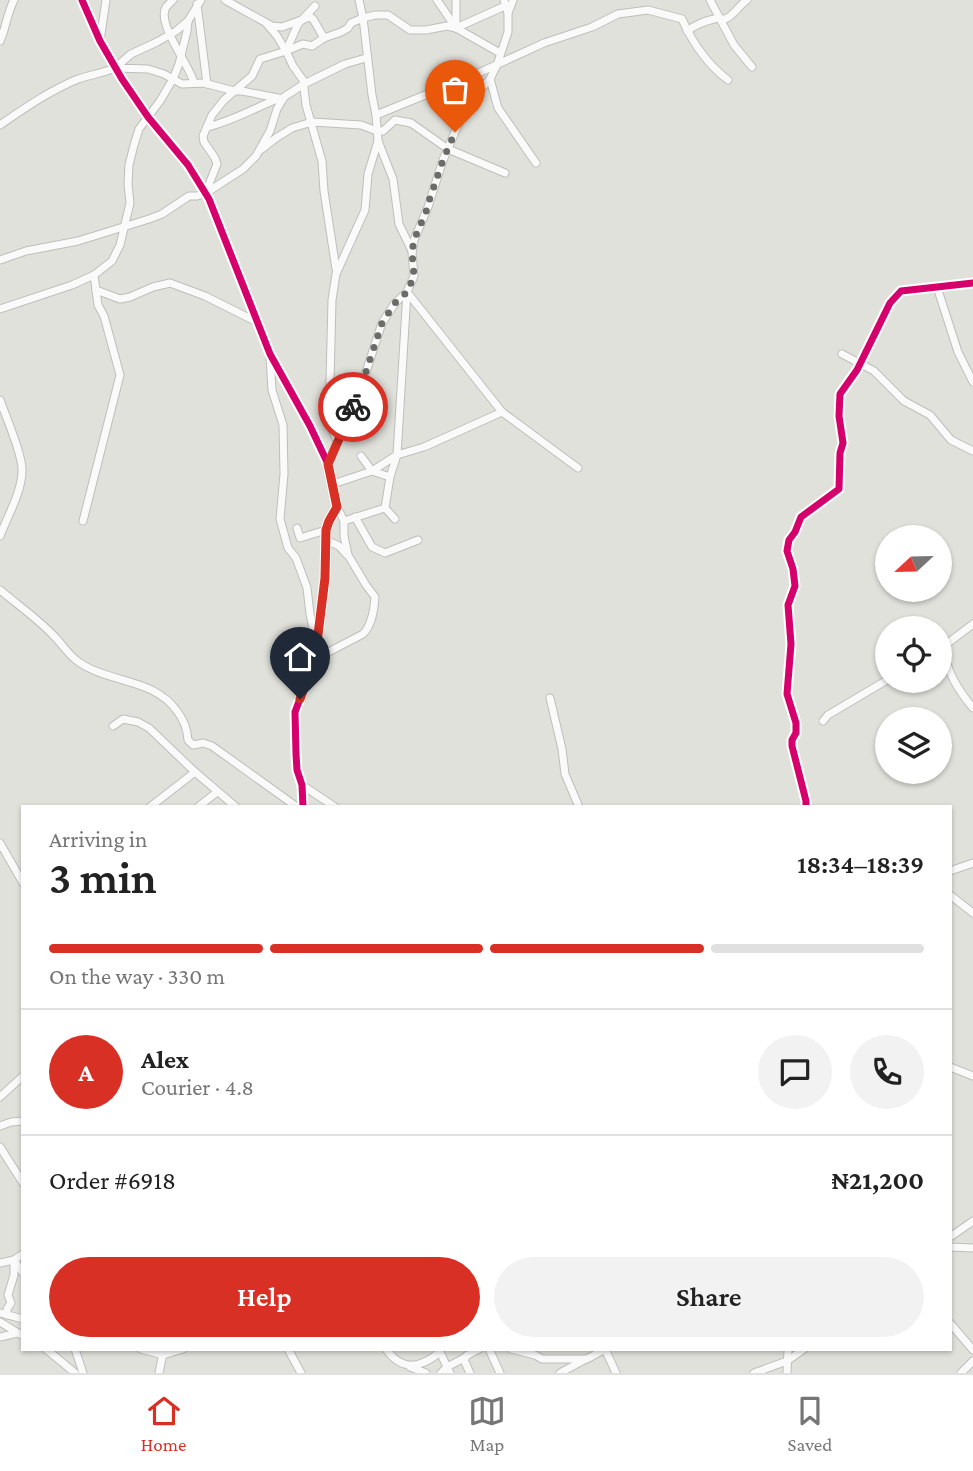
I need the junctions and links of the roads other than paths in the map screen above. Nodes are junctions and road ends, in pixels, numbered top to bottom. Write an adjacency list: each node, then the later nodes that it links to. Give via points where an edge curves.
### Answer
1 (14, 0): 25 (street)
2 (82, 0): 26 (street)
3 (115, 0): 12 (street)
4 (173, 0): 23 (street, via 163,17)
5 (225, 0): 20 (street)
6 (359, 0): 16 (street)
7 (438, 0): 21 (street)
8 (456, 0): 21 (street)
9 (513, 0): 15 (street)
10 (710, 0): 17 (street)
11 (747, 0): 17 (street, via 728,18)
12 (106, 2): 26 (street)
13 (198, 2): 18 (street); 38 (street)
14 (314, 6): 19 (street)
15 (506, 6): 21 (street); 28 (street, via 508,32)
16 (363, 18): 21 (street, via 388,15 410,30); 24 (street); 30 (street)
17 (719, 18): 22 (street); 32 (street)
18 (188, 20): 23 (street); 29 (street)
19 (303, 20): 20 (street, via 282,27); 24 (street, via 313,19); 27 (street)
20 (264, 22): 27 (street)
21 (456, 28): 28 (street)
22 (687, 31): 31 (street, via 682,19 648,10 618,14); 36 (street, via 698,50)
23 (170, 35): 29 (street); 33 (street, via 131,54)
24 (324, 38): 27 (street, via 313,46 303,44)
25 (0, 41)
26 (100, 41): 33 (street)
27 (286, 51): 39 (street); 40 (street, via 260,59 252,76)
28 (500, 53): 31 (street)
29 (181, 55): 34 (street); 37 (street)
30 (366, 58): 39 (street); 42 (street)
31 (496, 65): 35 (street); 42 (street)
32 (752, 67)
33 (115, 68): 34 (street, via 148,69); 43 (street); 45 (street, via 68,84)
34 (173, 79): 37 (street, via 181,85); 43 (street)
35 (490, 79): 49 (street, via 461,118); 51 (street, via 498,107)
36 (728, 80)
37 (194, 83): 38 (street)
38 (207, 84): 40 (street)
39 (304, 84): 41 (street); 44 (street)
40 (234, 91): 41 (street); 46 (street)
41 (280, 99): 46 (street); 50 (street)
42 (376, 115): 47 (street)
43 (148, 117): 53 (street); 54 (street, via 139,129 129,165)
44 (312, 122): 47 (street, via 361,125); 50 (street, via 292,128); 57 (street, via 322,161)
45 (0, 125)
46 (207, 127): 53 (street, via 204,142 218,164)
47 (377, 131): 48 (street); 49 (street, via 395,120 411,123)
48 (378, 141): 55 (street, via 393,179 398,224); 57 (street, via 368,174 365,210)
49 (447, 149): 52 (street); 55 (street)
50 (260, 152): 53 (street)
51 (536, 163)
52 (505, 173)
53 (206, 193): 54 (street, via 189,195 162,214); 64 (street)
54 (125, 226): 56 (street); 58 (street, via 112,261)
55 (412, 252): 62 (street, via 414,276)
56 (0, 260)
57 (336, 274): 71 (street, via 329,422)
58 (94, 275): 61 (street); 63 (street)
59 (973, 283): 60 (street)
60 (937, 287): 67 (street, via 901,291 890,303); 68 (street)
61 (96, 290): 64 (street, via 120,299 170,283); 87 (street, via 120,375)
62 (407, 292): 70 (street); 71 (street, via 382,323); 74 (street)
63 (0, 309)
64 (259, 323): 65 (street)
65 (270, 354): 75 (street); 97 (street, via 272,390 283,425 281,519 288,548 307,588)
66 (842, 354): 67 (street)
67 (860, 363): 72 (street, via 904,401 930,415 951,440); 115 (street, via 840,394 843,443 839,489 801,517 787,551 795,586 788,605 787,694 796,723 792,746)
68 (973, 382)
69 (0, 400): 90 (street, via 22,470)
70 (502, 412): 74 (street); 76 (street)
71 (337, 441): 75 (street)
72 (973, 451)
73 (361, 456): 77 (street)
74 (397, 456): 77 (street); 78 (street)
75 (328, 464): 79 (street)
76 (578, 468)
77 (372, 471): 78 (street); 79 (street)
78 (390, 477): 81 (street)
79 (333, 484): 80 (street)
80 (337, 507): 85 (street); 86 (street)
81 (385, 508): 83 (street); 84 (street)
82 (324, 511): 85 (street)
83 (355, 517): 86 (street); 92 (street, via 372,547 385,554)
84 (395, 519)
85 (329, 521): 89 (street)
86 (344, 521): 93 (street)
87 (83, 522)
88 (297, 528): 89 (street, via 300,538)
89 (326, 530): 91 (street)
90 (0, 536)
91 (326, 540): 93 (street); 97 (street)
92 (418, 540)
93 (348, 555): 98 (street, via 375,597 368,629)
94 (0, 590): 111 (street, via 76,660 163,695 182,718 193,745 212,746)
95 (973, 624): 96 (street)
96 (952, 640)
97 (317, 646): 98 (street)
98 (315, 659): 106 (street, via 295,712 297,770)
99 (952, 677): 102 (street)
100 (875, 687): 103 (street)
101 (550, 698): 114 (street, via 565,774)
102 (973, 708)
103 (823, 721)
104 (113, 726): 105 (street, via 123,719 149,728)
105 (195, 772): 107 (street); 108 (street)
106 (302, 785): 112 (street); 113 (street)
107 (217, 792): 109 (street); 110 (street)
108 (153, 805)
109 (201, 805)
110 (233, 805)
111 (294, 805)
112 (303, 805)
113 (332, 805)
114 (578, 805)
115 (806, 805)
116 (0, 843): 119 (street)
117 (973, 863): 118 (street)
118 (952, 870)
119 (21, 880)
120 (952, 897): 121 (street)
121 (973, 913)
122 (952, 1068): 123 (street)
123 (973, 1076)
124 (21, 1078): 125 (street)
125 (0, 1097)
126 (21, 1121): 127 (street)
127 (0, 1126)
128 (0, 1147): 129 (street)
129 (21, 1180)
130 (973, 1221): 131 (street)
131 (952, 1236)
132 (952, 1247): 133 (street)
133 (973, 1248)
134 (21, 1255): 135 (street)
135 (14, 1260): 136 (street); 137 (street); 138 (street, via 8,1295 11,1303)
136 (0, 1263)
137 (21, 1270)
138 (4, 1314): 139 (street)
139 (21, 1318)
140 (0, 1322): 142 (street)
141 (952, 1325): 144 (street)
142 (20, 1335): 143 (street)
143 (0, 1338)
144 (973, 1350)
145 (48, 1351): 165 (street)
146 (76, 1351): 166 (street)
147 (163, 1351): 167 (street)
148 (289, 1351): 168 (street)
149 (388, 1351): 163 (street)
150 (441, 1351): 163 (street, via 431,1360); 164 (street)
151 (475, 1351): 158 (street)
152 (490, 1351): 171 (street)
153 (519, 1351): 159 (street)
154 (601, 1351): 160 (street)
155 (606, 1351): 173 (street)
156 (788, 1351): 161 (street)
157 (801, 1351): 161 (street)
158 (466, 1356): 164 (street); 170 (street)
159 (550, 1358): 160 (street); 172 (street)
160 (587, 1359): 172 (street)
161 (787, 1361): 174 (street); 175 (street)
162 (973, 1361): 176 (street)
163 (410, 1366): 169 (street)
164 (446, 1371)
165 (75, 1373)
166 (83, 1373)
167 (159, 1373)
168 (301, 1373)
169 (426, 1373)
170 (470, 1373)
171 (500, 1373)
172 (559, 1373)
173 (616, 1373)
174 (754, 1373)
175 (787, 1373)
176 (961, 1373)

